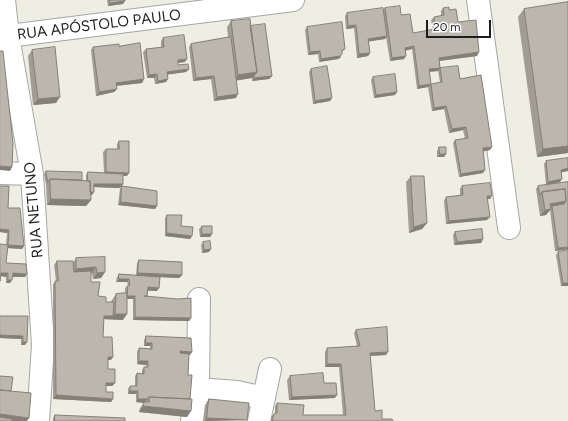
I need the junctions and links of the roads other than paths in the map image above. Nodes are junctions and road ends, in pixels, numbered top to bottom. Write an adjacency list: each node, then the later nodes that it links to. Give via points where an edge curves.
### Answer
1 (4, 0): 4 (street, RUA NETUNO)
2 (293, 0): 4 (street, RUA APÓSTOLO PAULO)
3 (478, 0): 7 (street)
4 (4, 36): 6 (street, RUA NETUNO)
5 (0, 173): 6 (street)
6 (32, 174): 12 (street, RUA NETUNO, via 43,346)
7 (509, 228)
8 (199, 299): 10 (street)
9 (270, 369): 11 (street)
10 (198, 388): 11 (street); 13 (street)
11 (264, 398): 14 (street)
12 (38, 421)
13 (192, 421)
14 (259, 421)

